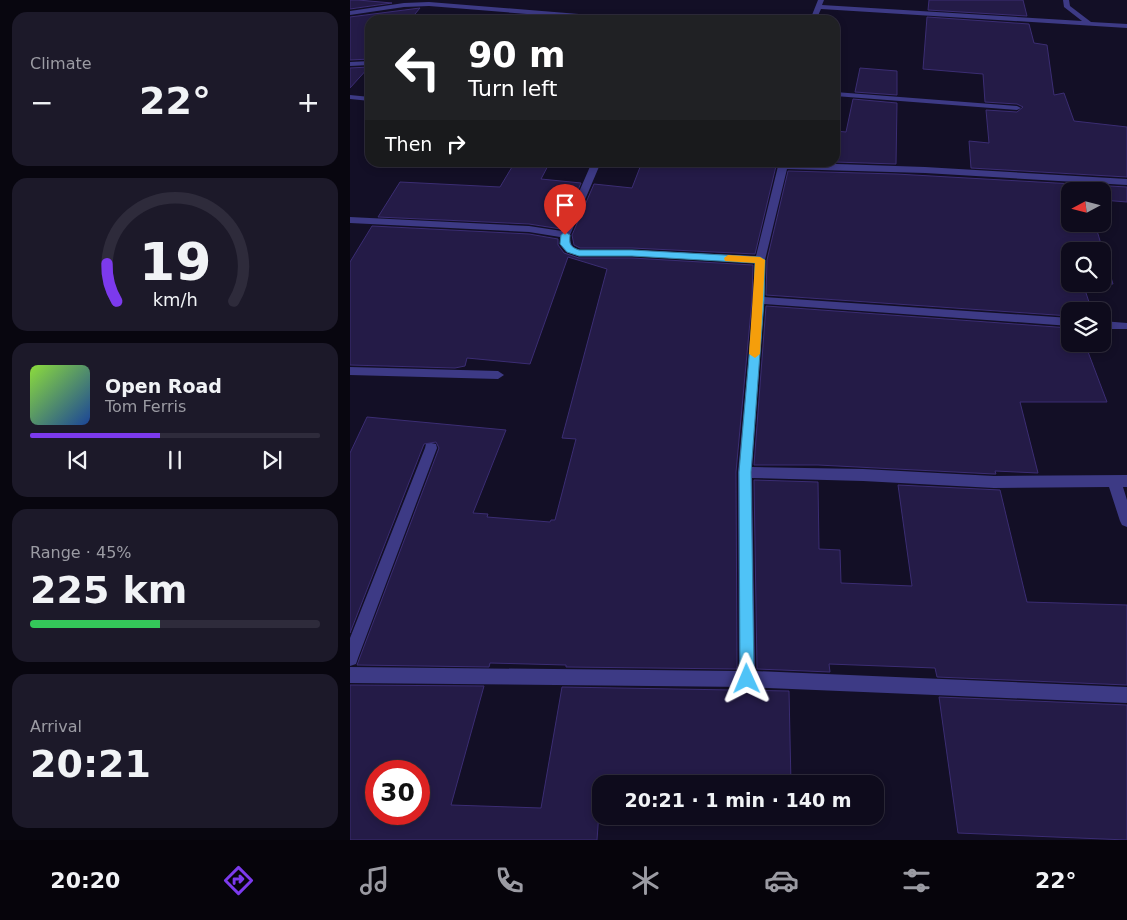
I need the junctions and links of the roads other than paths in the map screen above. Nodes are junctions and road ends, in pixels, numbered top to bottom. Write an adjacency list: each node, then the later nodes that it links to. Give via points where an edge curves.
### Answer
1 (821, 0): 3 (street)
2 (1066, 0): 7 (street, via 1067,7)
3 (817, 7): 6 (street); 7 (street)
4 (350, 13): 5 (street, via 430,4)
5 (566, 15)
6 (815, 15)
7 (1088, 22): 8 (street)
8 (1127, 26)
9 (365, 63): 10 (street)
10 (350, 64)
11 (840, 94): 14 (street)
12 (350, 97): 13 (street)
13 (365, 98)
14 (1017, 108)
15 (840, 166): 18 (street)
16 (595, 167): 20 (street)
17 (782, 167): 21 (street)
18 (1127, 182)
19 (350, 220): 20 (street, via 529,229)
20 (565, 235): 21 (street, via 565,244 579,253)
21 (760, 260): 22 (street)
22 (759, 300): 23 (street); 29 (street)
23 (1061, 321)
24 (1111, 325): 25 (street)
25 (1123, 326)
26 (350, 371): 27 (street)
27 (498, 375)
28 (431, 448): 32 (street)
29 (745, 472): 30 (street, via 994,482); 34 (street)
30 (1120, 481): 31 (street)
31 (1127, 522)
32 (350, 658)
33 (350, 675): 34 (street)
34 (747, 679): 35 (street)
35 (1127, 696)

